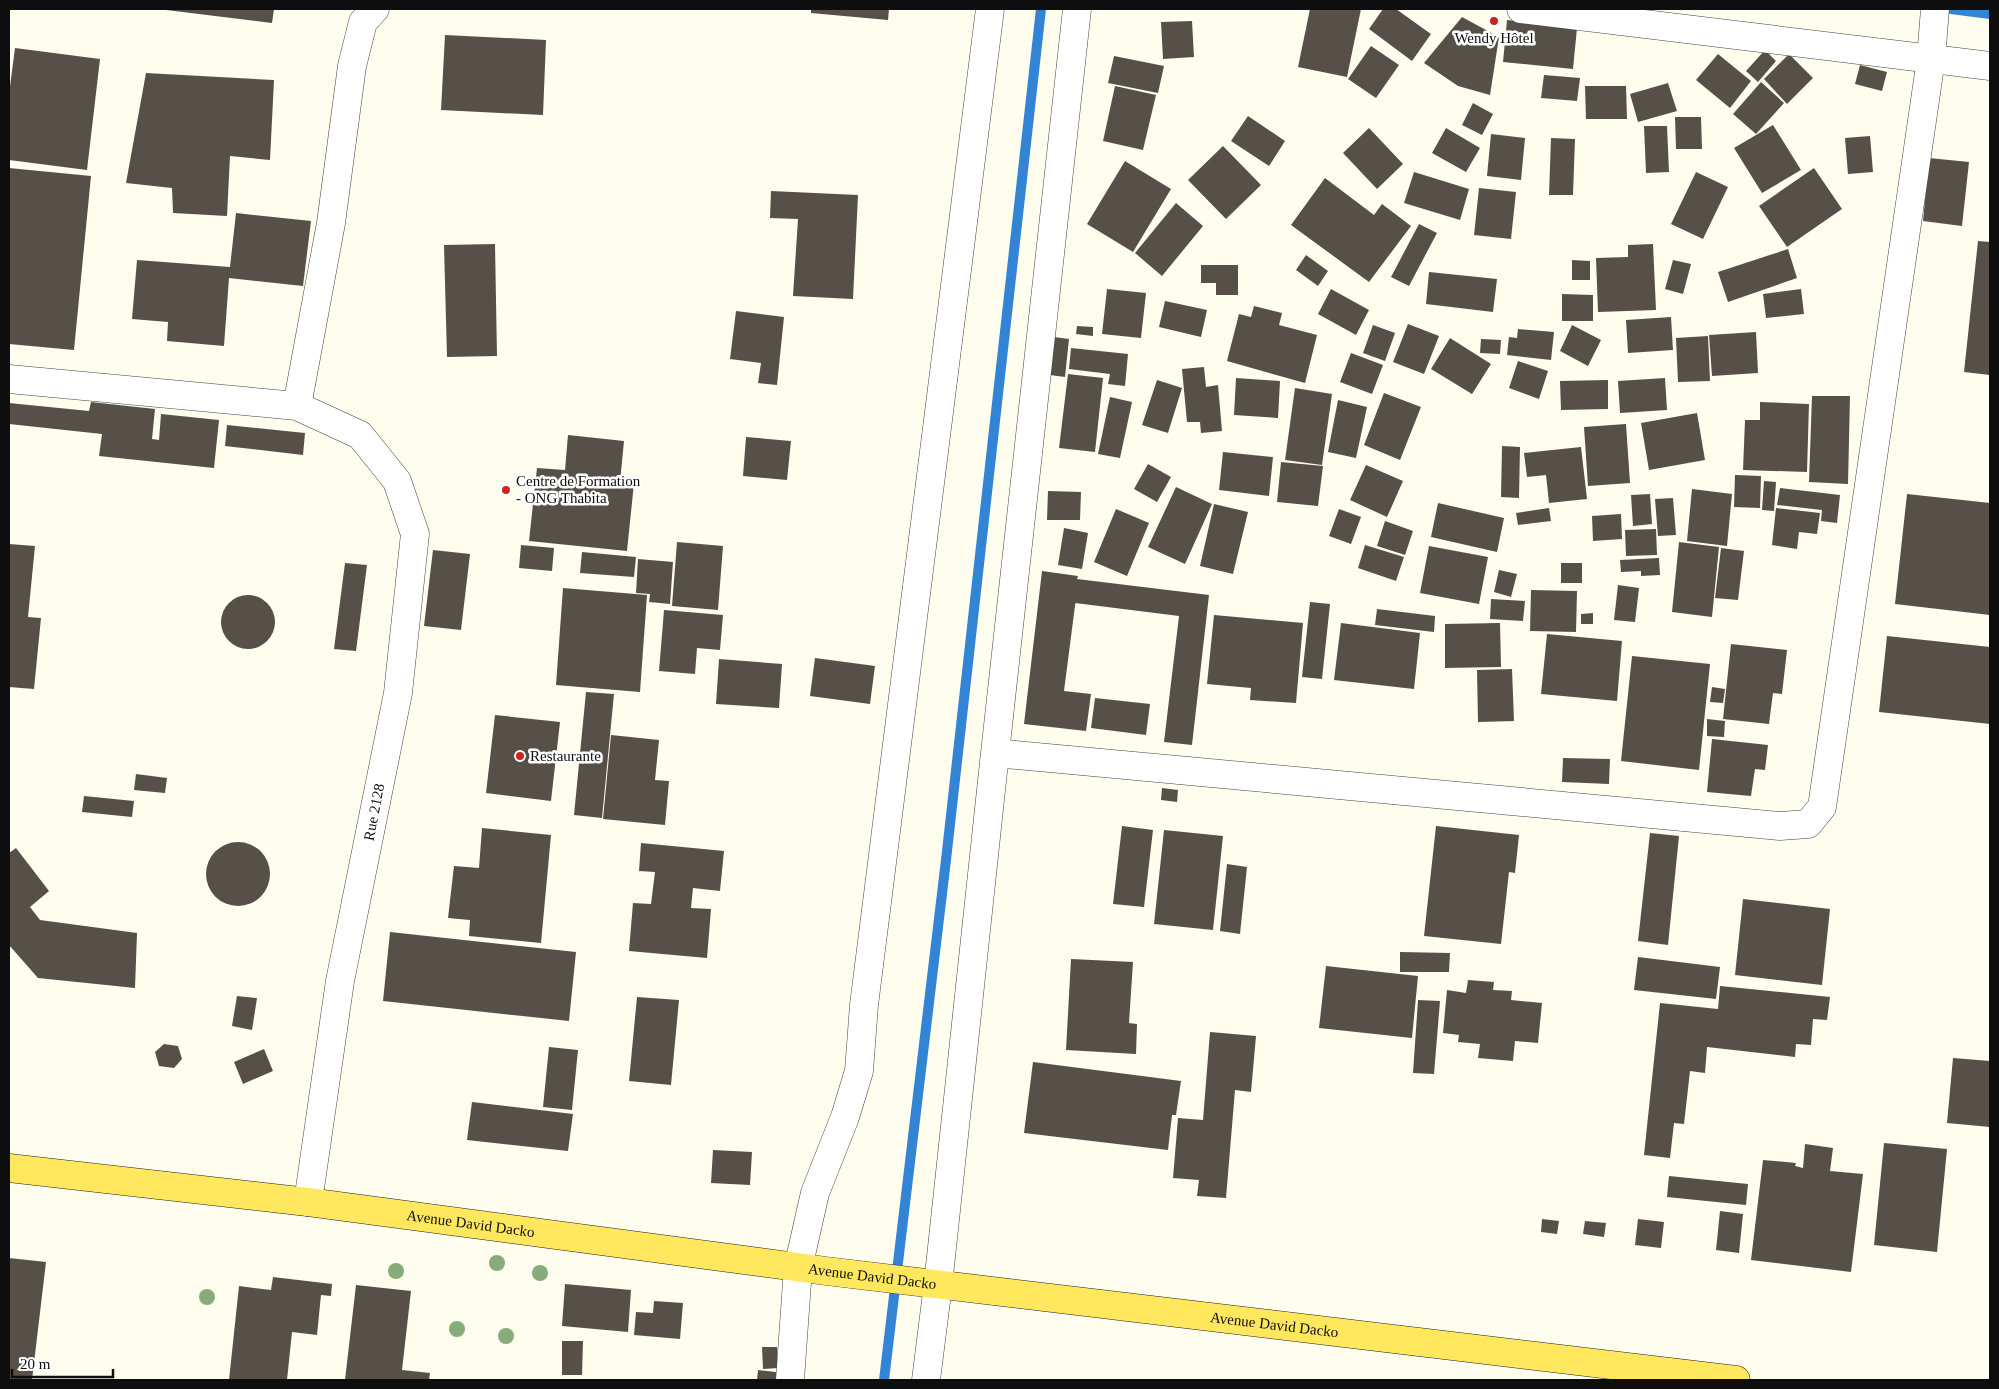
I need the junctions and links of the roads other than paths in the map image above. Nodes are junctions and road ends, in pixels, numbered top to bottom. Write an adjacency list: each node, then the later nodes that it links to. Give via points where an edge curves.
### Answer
1 (375, 9): 9 (street, via 363,22 352,66 331,222)
2 (990, 9): 13 (street, via 864,1005 859,1071 815,1193)
3 (1077, 9): 10 (street)
4 (1521, 9): 6 (street)
5 (1935, 9): 6 (street)
6 (1932, 49): 7 (street); 10 (street, via 1822,807 1808,824 1780,826)
7 (1990, 66)
8 (9, 380): 9 (street)
9 (297, 406): 12 (street, Rue 2128, via 360,435 397,481 415,534 398,693 340,981)
10 (995, 753): 14 (street)
11 (9, 1168): 12 (main road, Avenue David Dacko)
12 (308, 1202): 13 (main road, Avenue David Dacko)
13 (798, 1268): 14 (main road, Avenue David Dacko); 16 (street)
14 (932, 1284): 15 (main road, Avenue David Dacko); 17 (street)
15 (1636, 1374): 18 (main road, Avenue David Dacko)
16 (790, 1380)
17 (926, 1380)
18 (1736, 1380)

